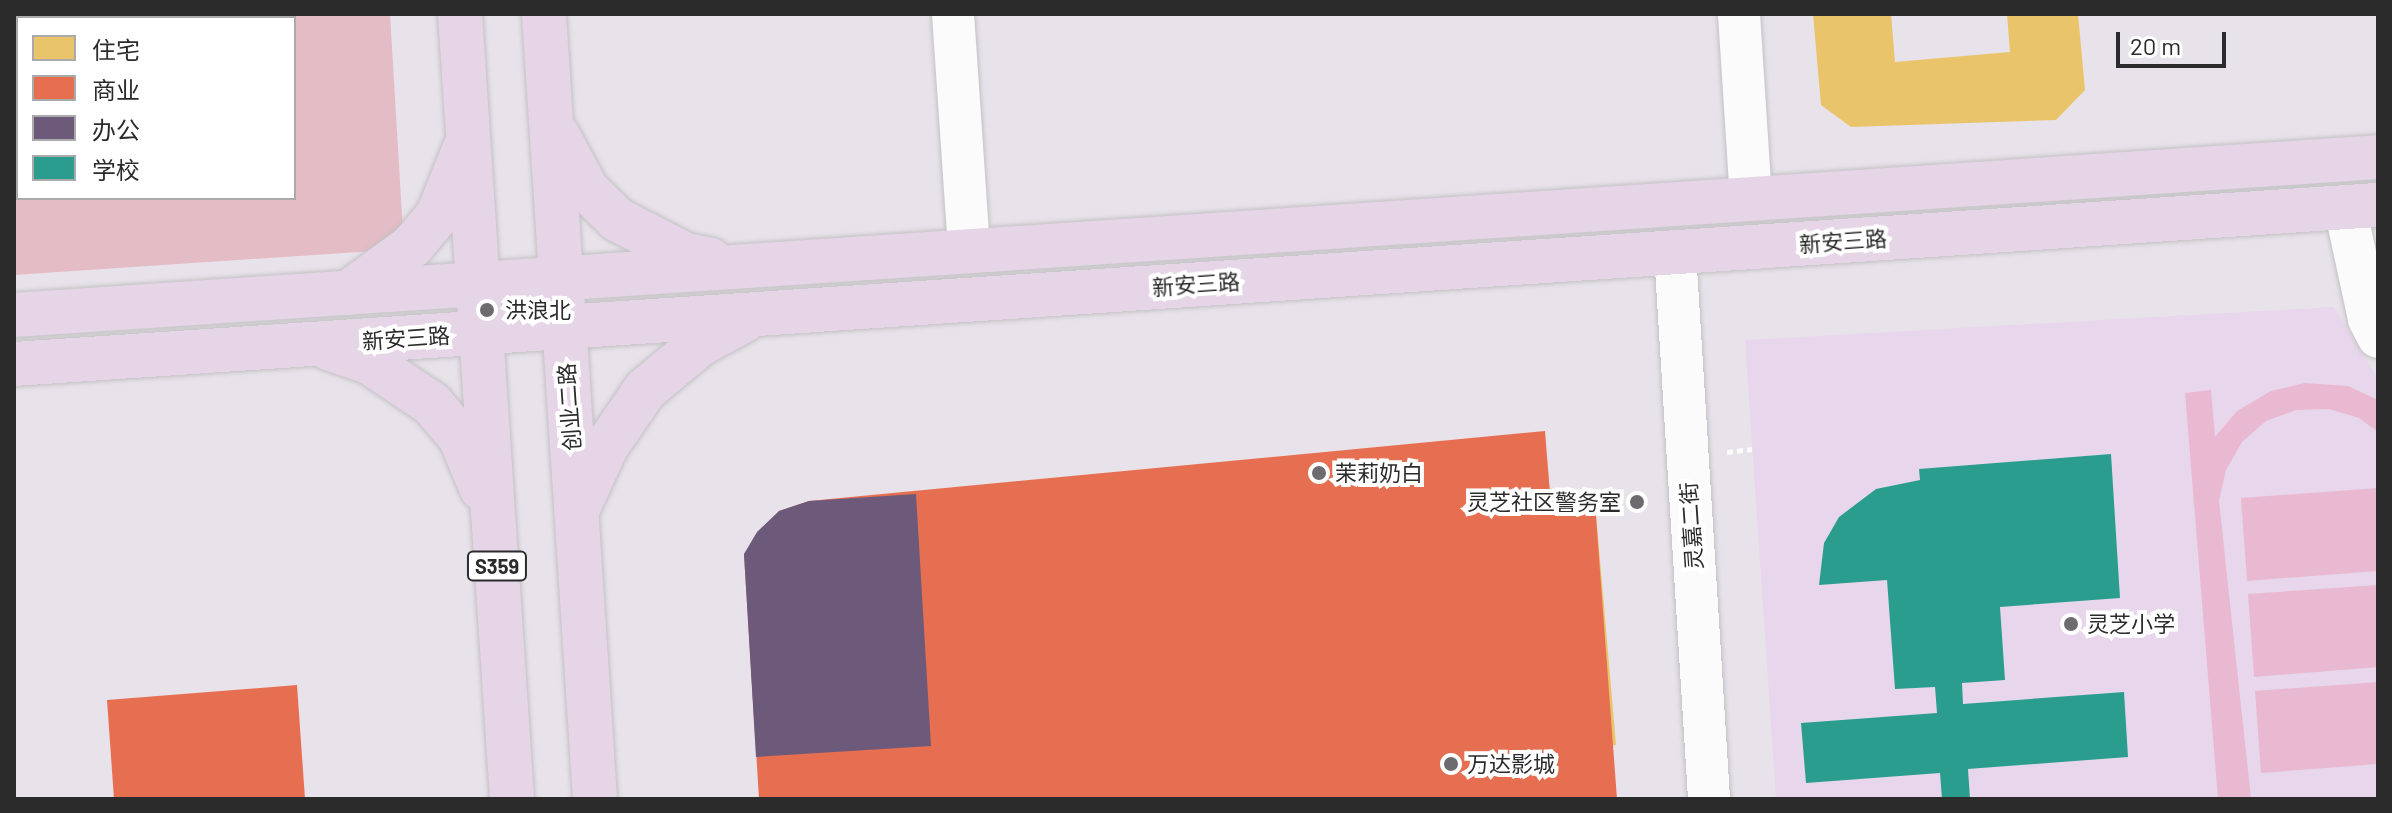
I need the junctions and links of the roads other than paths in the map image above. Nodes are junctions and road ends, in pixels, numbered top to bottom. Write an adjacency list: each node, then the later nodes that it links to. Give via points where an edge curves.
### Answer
1 (460, 14): 6 (main road, S359)
2 (544, 14): 5 (main road, 创业二路)
3 (953, 14): 10 (street)
4 (1739, 14): 8 (street)
5 (551, 119): 12 (main road, via 587,190 618,220 686,255); 13 (main road, 创业二路)
6 (468, 137): 14 (main road, S359); 15 (main road, via 457,177 438,215 412,246)
7 (2378, 157): 8 (main road)
8 (1751, 199): 10 (main road)
9 (2362, 206): 11 (main road, 新安三路); 20 (street, via 2369,319)
10 (969, 251): 12 (main road)
11 (1675, 252): 16 (main road, 新安三路); 27 (street, 灵嘉二街)
12 (742, 266): 13 (main road)
13 (561, 278): 14 (main road); 18 (main road, 创业二路)
14 (478, 284): 15 (main road); 19 (main road, S359)
15 (348, 293): 17 (main road)
16 (756, 314): 18 (main road, 新安三路); 23 (main road, via 700,344 645,390 606,447)
17 (14, 315)
18 (564, 327): 19 (main road, 新安三路); 23 (main road, 创业二路)
19 (481, 333): 21 (main road, 新安三路); 24 (main road, S359)
20 (2378, 337)
21 (314, 344): 22 (main road, 新安三路); 24 (main road, via 369,362 432,404 460,437)
22 (14, 364)
23 (576, 513): 26 (main road, 创业二路)
24 (494, 522): 25 (main road, S359)
25 (512, 799)
26 (595, 799)
27 (1709, 799)

